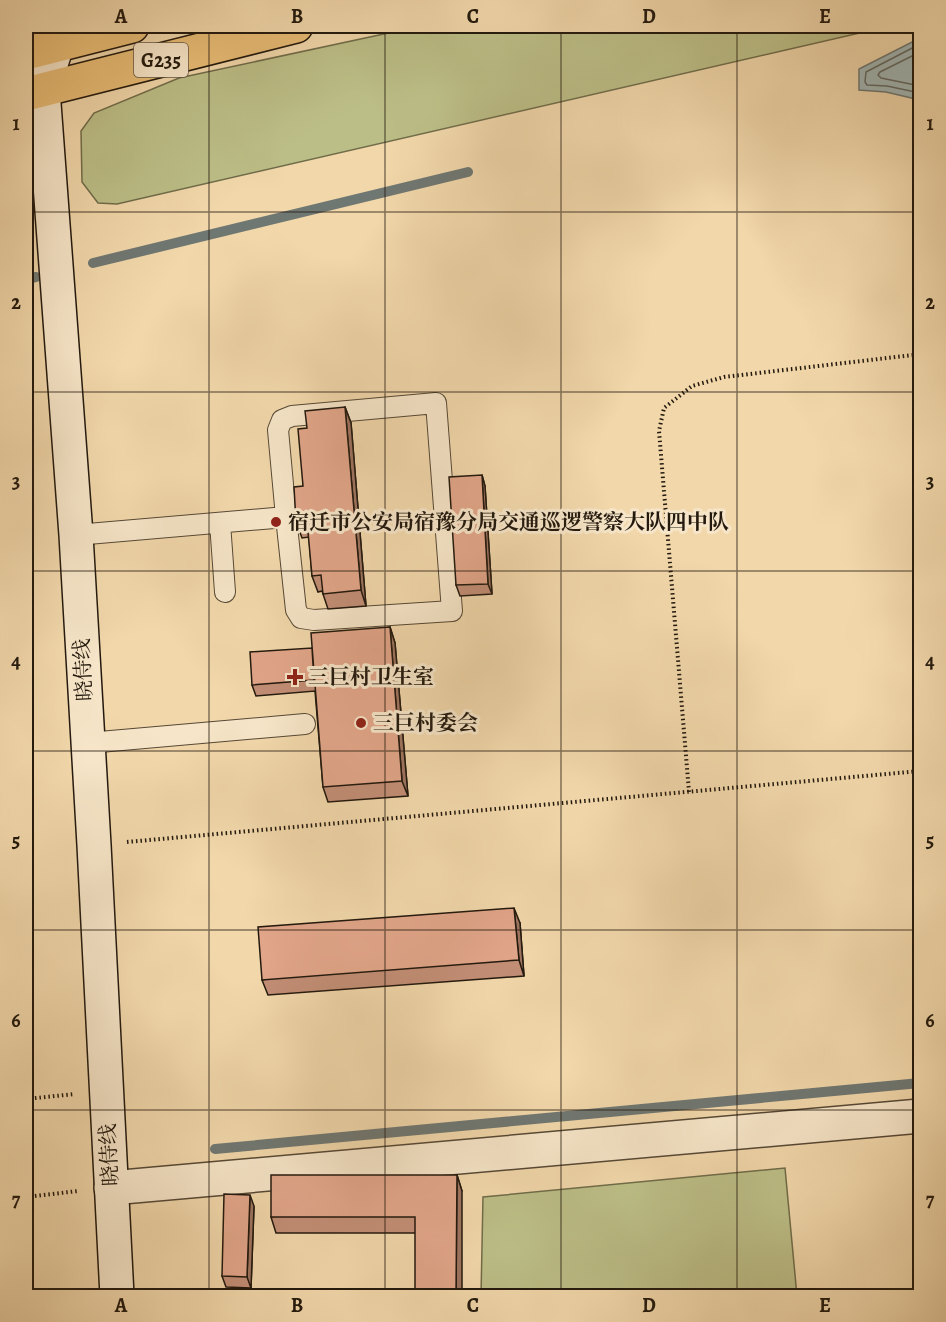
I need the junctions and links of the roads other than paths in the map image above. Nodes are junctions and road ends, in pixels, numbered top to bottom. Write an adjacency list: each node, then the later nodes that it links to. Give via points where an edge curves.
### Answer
1 (132, 26): 3 (highway, G235)
2 (296, 26): 5 (highway, G235)
3 (56, 35): 4 (highway, G235); 5 (main road, 晓侍线)
4 (26, 53)
5 (34, 92): 8 (main road, 晓侍线)
6 (286, 517): 6 (lane, via 278,430 282,420 436,403 452,611 301,618 296,610); 7 (lane)
7 (220, 523): 8 (lane); 9 (lane)
8 (76, 535): 11 (main road, 晓侍线)
9 (225, 592)
10 (305, 724): 11 (lane)
11 (88, 743): 13 (main road, 晓侍线)
12 (921, 1116): 13 (main road)
13 (111, 1188): 14 (main road, 晓侍线)
14 (117, 1296)

